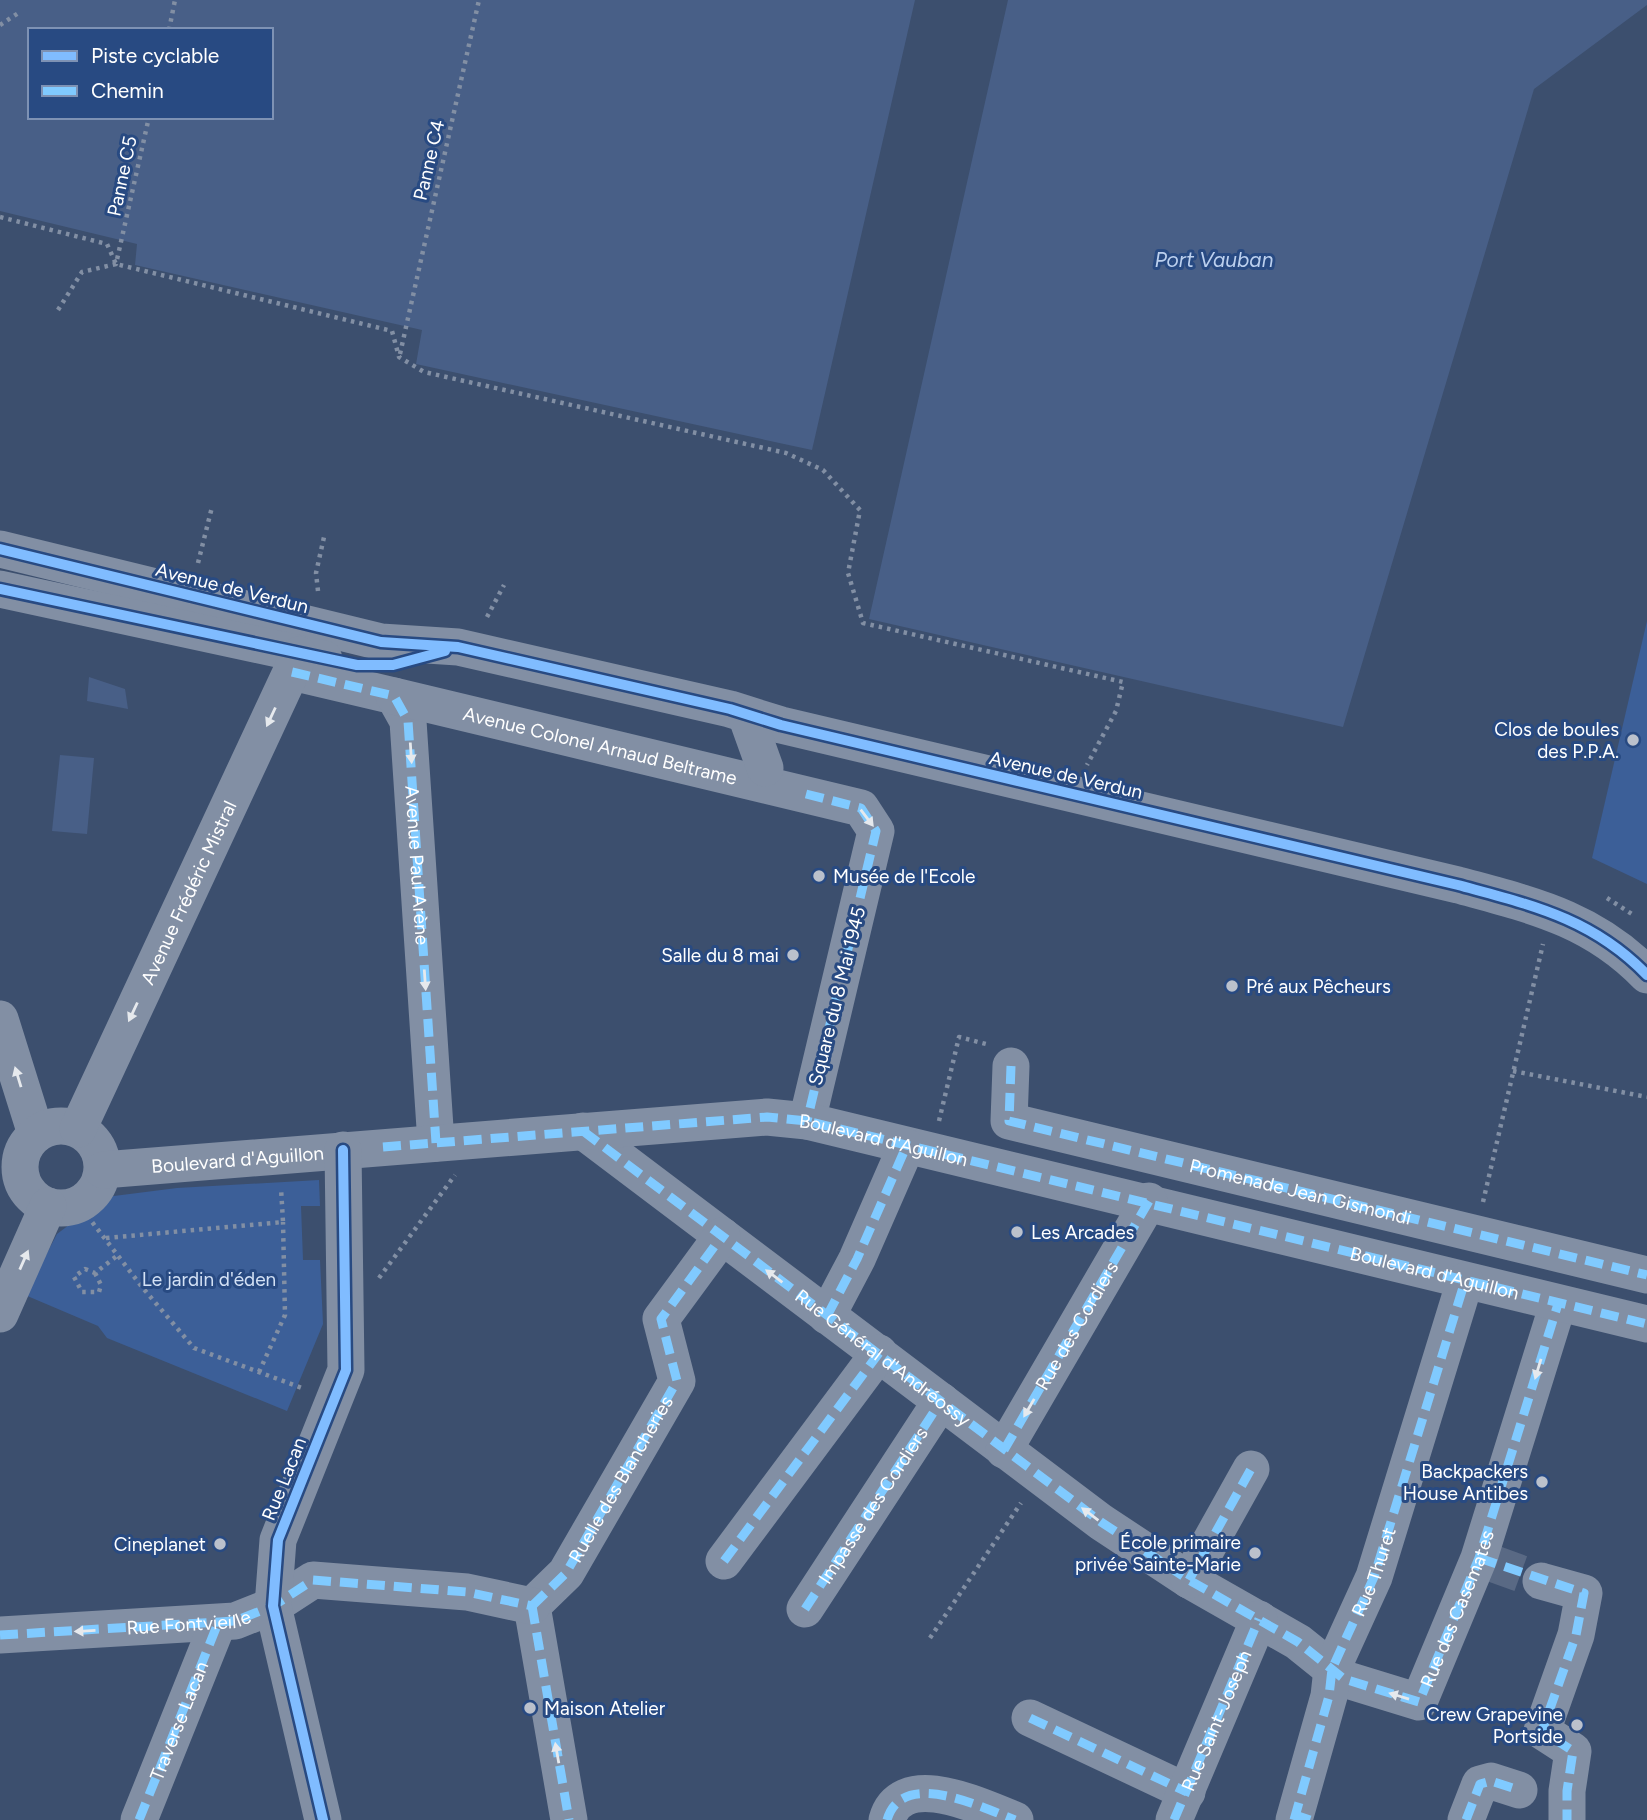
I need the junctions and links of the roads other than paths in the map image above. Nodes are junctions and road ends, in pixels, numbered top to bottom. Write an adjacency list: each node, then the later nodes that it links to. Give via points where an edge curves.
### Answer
1 (0, 549): 3 (street, Avenue de Verdun, via 381,642)
2 (0, 590): 4 (street, Avenue de Verdun)
3 (458, 648): 4 (street, Avenue de Verdun, via 376,666); 6 (street, Avenue de Verdun)
4 (296, 664): 5 (street); 13 (street, Avenue Frédéric Mistral, one-way to 13)
5 (394, 696): 8 (street, Avenue Colonel Arnaud Beltrame); 16 (street, Avenue Paul Arène, one-way to 16, via 408,720)
6 (746, 715): 7 (street, Avenue Colonel Arnaud Beltrame); 9 (street, Avenue de Verdun, via 1549,910 1597,933)
7 (765, 768)
8 (806, 793): 12 (street, Square du 8 Mai 1945, one-way to 12, via 861,808 876,831)
9 (1647, 975)
10 (0, 1019): 15 (street, one-way to 10)
11 (1001, 1056): 23 (street, Promenade Jean Gismondi, via 1009,1121)
12 (807, 1121): 14 (street, Boulevard d'Aguillon, via 767,1117); 17 (street, Boulevard d'Aguillon)
13 (78, 1129): 15 (street, via 57,1126); 19 (street, via 96,1145)
14 (583, 1131): 16 (street, Boulevard d'Aguillon); 22 (street, Rue Général d'Andréossy)
15 (36, 1134): 20 (street, via 21,1158)
16 (436, 1143): 18 (street, Boulevard d'Aguillon)
17 (918, 1149): 21 (street, Boulevard d'Aguillon); 27 (street)
18 (342, 1150): 19 (street, Boulevard d'Aguillon); 36 (street, Rue Lacan, via 346,1370 278,1540)
19 (103, 1170): 20 (street, via 92,1195 77,1205 62,1208)
20 (38, 1195): 26 (street, one-way to 20)
21 (1149, 1201): 24 (street, Boulevard d'Aguillon); 31 (street, Rue des Cordiers, one-way to 31)
22 (722, 1236): 27 (street, Rue Général d'Andréossy, one-way to 22); 37 (street, Ruelle des Blancheries, via 661,1319 677,1381 566,1573)
23 (1647, 1275)
24 (1465, 1281): 25 (street, Boulevard d'Aguillon); 42 (street, Rue Thuret, via 1374,1577)
25 (1559, 1304): 28 (street, Boulevard d'Aguillon); 42 (street, Rue des Casemates, one-way to 42, via 1482,1560 1419,1702 1344,1679)
26 (0, 1314)
27 (827, 1316): 29 (street, Rue Général d'Andréossy)
28 (1647, 1324)
29 (879, 1353): 30 (street, Rue Général d'Andréossy); 33 (street)
30 (942, 1401): 31 (street, Rue Général d'Andréossy); 38 (street, Impasse des Cordiers)
31 (1004, 1450): 34 (street, Rue Général d'Andréossy, one-way to 31)
32 (1251, 1469): 34 (street)
33 (724, 1561)
34 (1189, 1580): 39 (street, Rue Général d'Andréossy)
35 (1541, 1581): 53 (street, via 1584,1593 1576,1635 1542,1731 1573,1751)
36 (273, 1606): 37 (street, Rue Fontvieille, via 313,1580 467,1592); 40 (street, Rue Fontvieille); 48 (street, Rue Lacan)
37 (532, 1606): 49 (street, one-way to 37)
38 (805, 1609)
39 (1259, 1619): 42 (street, Rue Général d'Andréossy); 45 (street, Rue Saint-Joseph)
40 (218, 1623): 41 (street, Rue Fontvieille, one-way to 41); 47 (street, Traverse Lacan)
41 (0, 1635)
42 (1332, 1669): 46 (street, Rue Thuret)
43 (1030, 1717): 45 (street)
44 (1519, 1790): 52 (street, via 1491,1781 1480,1784)
45 (1181, 1806)
46 (1300, 1818)
47 (139, 1820)
48 (323, 1820)
49 (569, 1820)
50 (887, 1820): 51 (street, via 889,1812 906,1798 929,1791)
51 (1014, 1820)
52 (1466, 1820)
53 (1567, 1820)

